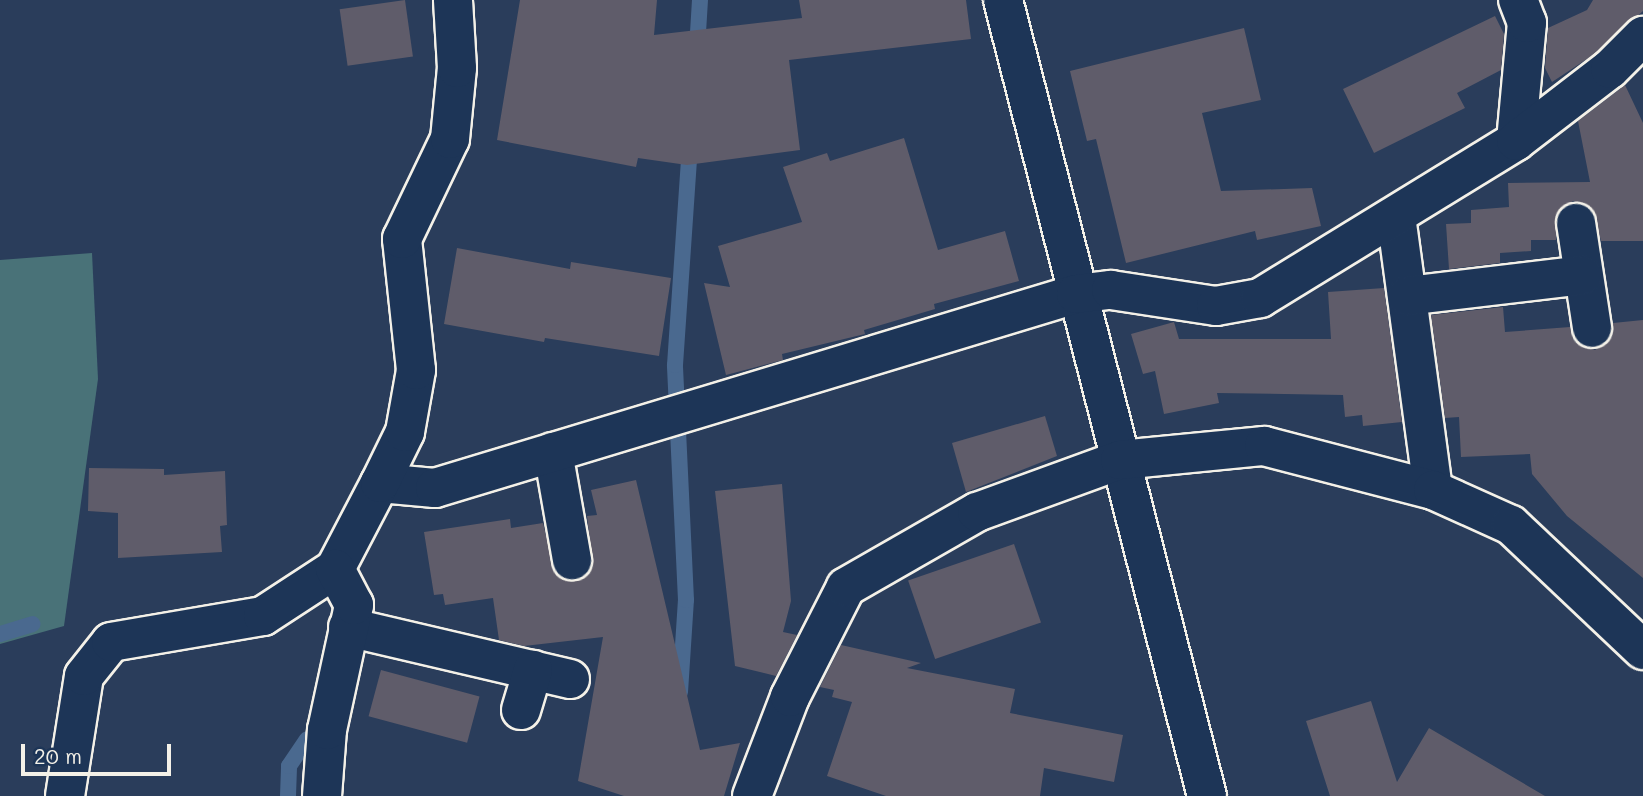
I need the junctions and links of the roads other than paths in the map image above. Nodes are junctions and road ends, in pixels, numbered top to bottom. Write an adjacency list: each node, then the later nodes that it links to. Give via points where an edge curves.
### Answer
1 (453, 0): 14 (street, via 457,68 450,139 402,239 416,370 405,432)
2 (1003, 0): 9 (street)
3 (1522, 12): 5 (street)
4 (1643, 36): 5 (street, via 1610,69)
5 (1516, 141): 6 (street)
6 (1396, 216): 9 (street, via 1260,298 1216,306 1111,290); 10 (street)
7 (1576, 223): 8 (street)
8 (1583, 275): 10 (street); 11 (street)
9 (1076, 294): 12 (street); 13 (street)
10 (1407, 296): 15 (street)
11 (1591, 328)
12 (554, 452): 14 (street, via 435,488); 16 (street)
13 (1120, 460): 15 (street, via 1264,446); 25 (street, via 977,512 846,587 790,697); 26 (street)
14 (380, 483): 17 (street)
15 (1433, 490): 19 (street, via 1511,525)
16 (572, 560)
17 (335, 569): 18 (street, via 354,605); 23 (street, via 263,616 111,642 85,676)
18 (348, 627): 20 (street); 24 (street, via 327,730)
19 (1643, 650)
20 (533, 670): 21 (street); 22 (street)
21 (570, 679)
22 (521, 710)
23 (65, 796)
24 (322, 796)
25 (752, 796)
26 (1207, 796)

